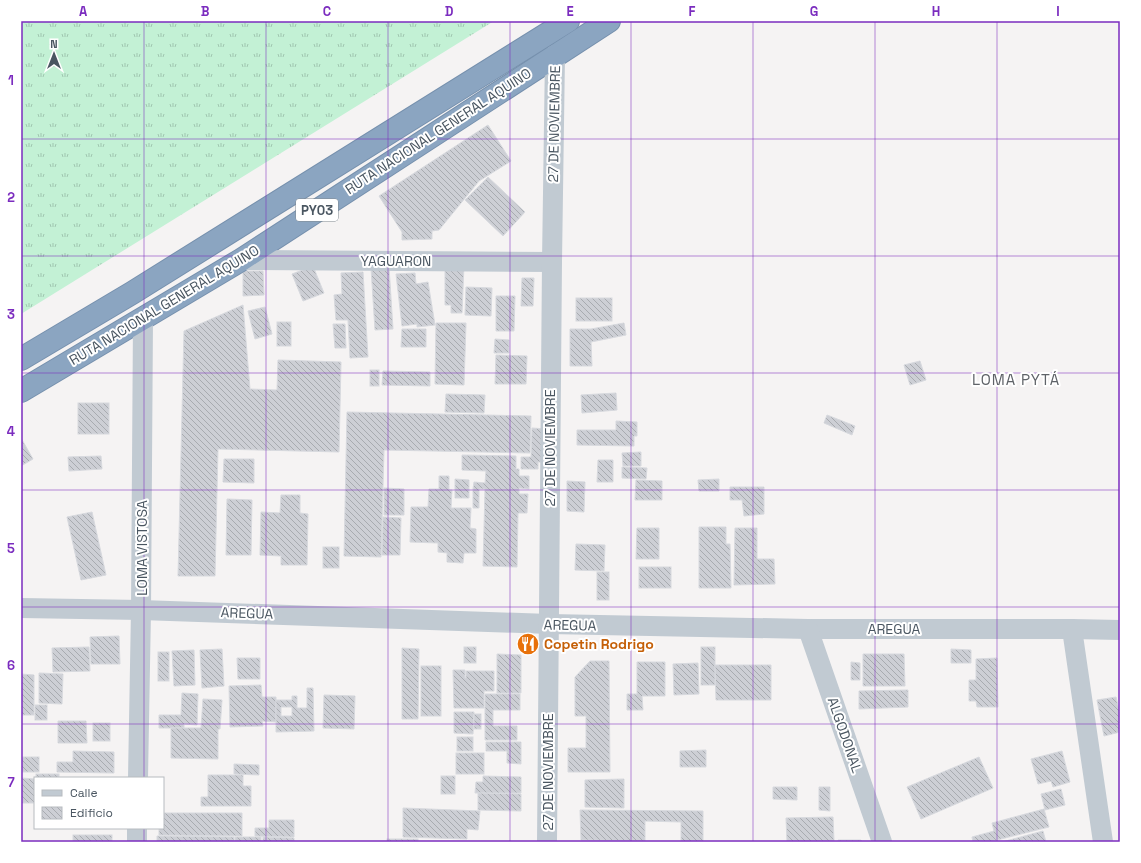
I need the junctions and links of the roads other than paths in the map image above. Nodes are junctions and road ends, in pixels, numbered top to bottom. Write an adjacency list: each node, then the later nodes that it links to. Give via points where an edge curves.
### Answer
1 (568, 21): 7 (highway, RUTA NACIONAL GENERAL AQUINO / PY03, via 132,293)
2 (609, 21): 3 (highway, RUTA NACIONAL GENERAL AQUINO / PY03)
3 (555, 55): 4 (highway, RUTA NACIONAL GENERAL AQUINO / PY03); 5 (street, 27 DE NOVIEMBRE)
4 (241, 260): 5 (street, YAGUARON); 6 (highway, RUTA NACIONAL GENERAL AQUINO / PY03)
5 (552, 262): 11 (street, 27 DE NOVIEMBRE)
6 (143, 319): 8 (highway, RUTA NACIONAL GENERAL AQUINO / PY03); 10 (street, LOMA VISTOSA)
7 (21, 358)
8 (21, 391)
9 (21, 608): 10 (street, AREGUA)
10 (141, 610): 11 (street, AREGUA); 15 (street, LOMA VISTOSA)
11 (549, 624): 12 (street, AREGUA); 18 (street, 27 DE NOVIEMBRE)
12 (808, 629): 13 (street, AREGUA); 19 (street, ALGODONAL)
13 (1072, 629): 14 (street, AREGUA); 20 (street)
14 (1120, 630)
15 (138, 777)
16 (137, 829): 17 (street)
17 (137, 842)
18 (547, 842)
19 (882, 842)
20 (1103, 842)

